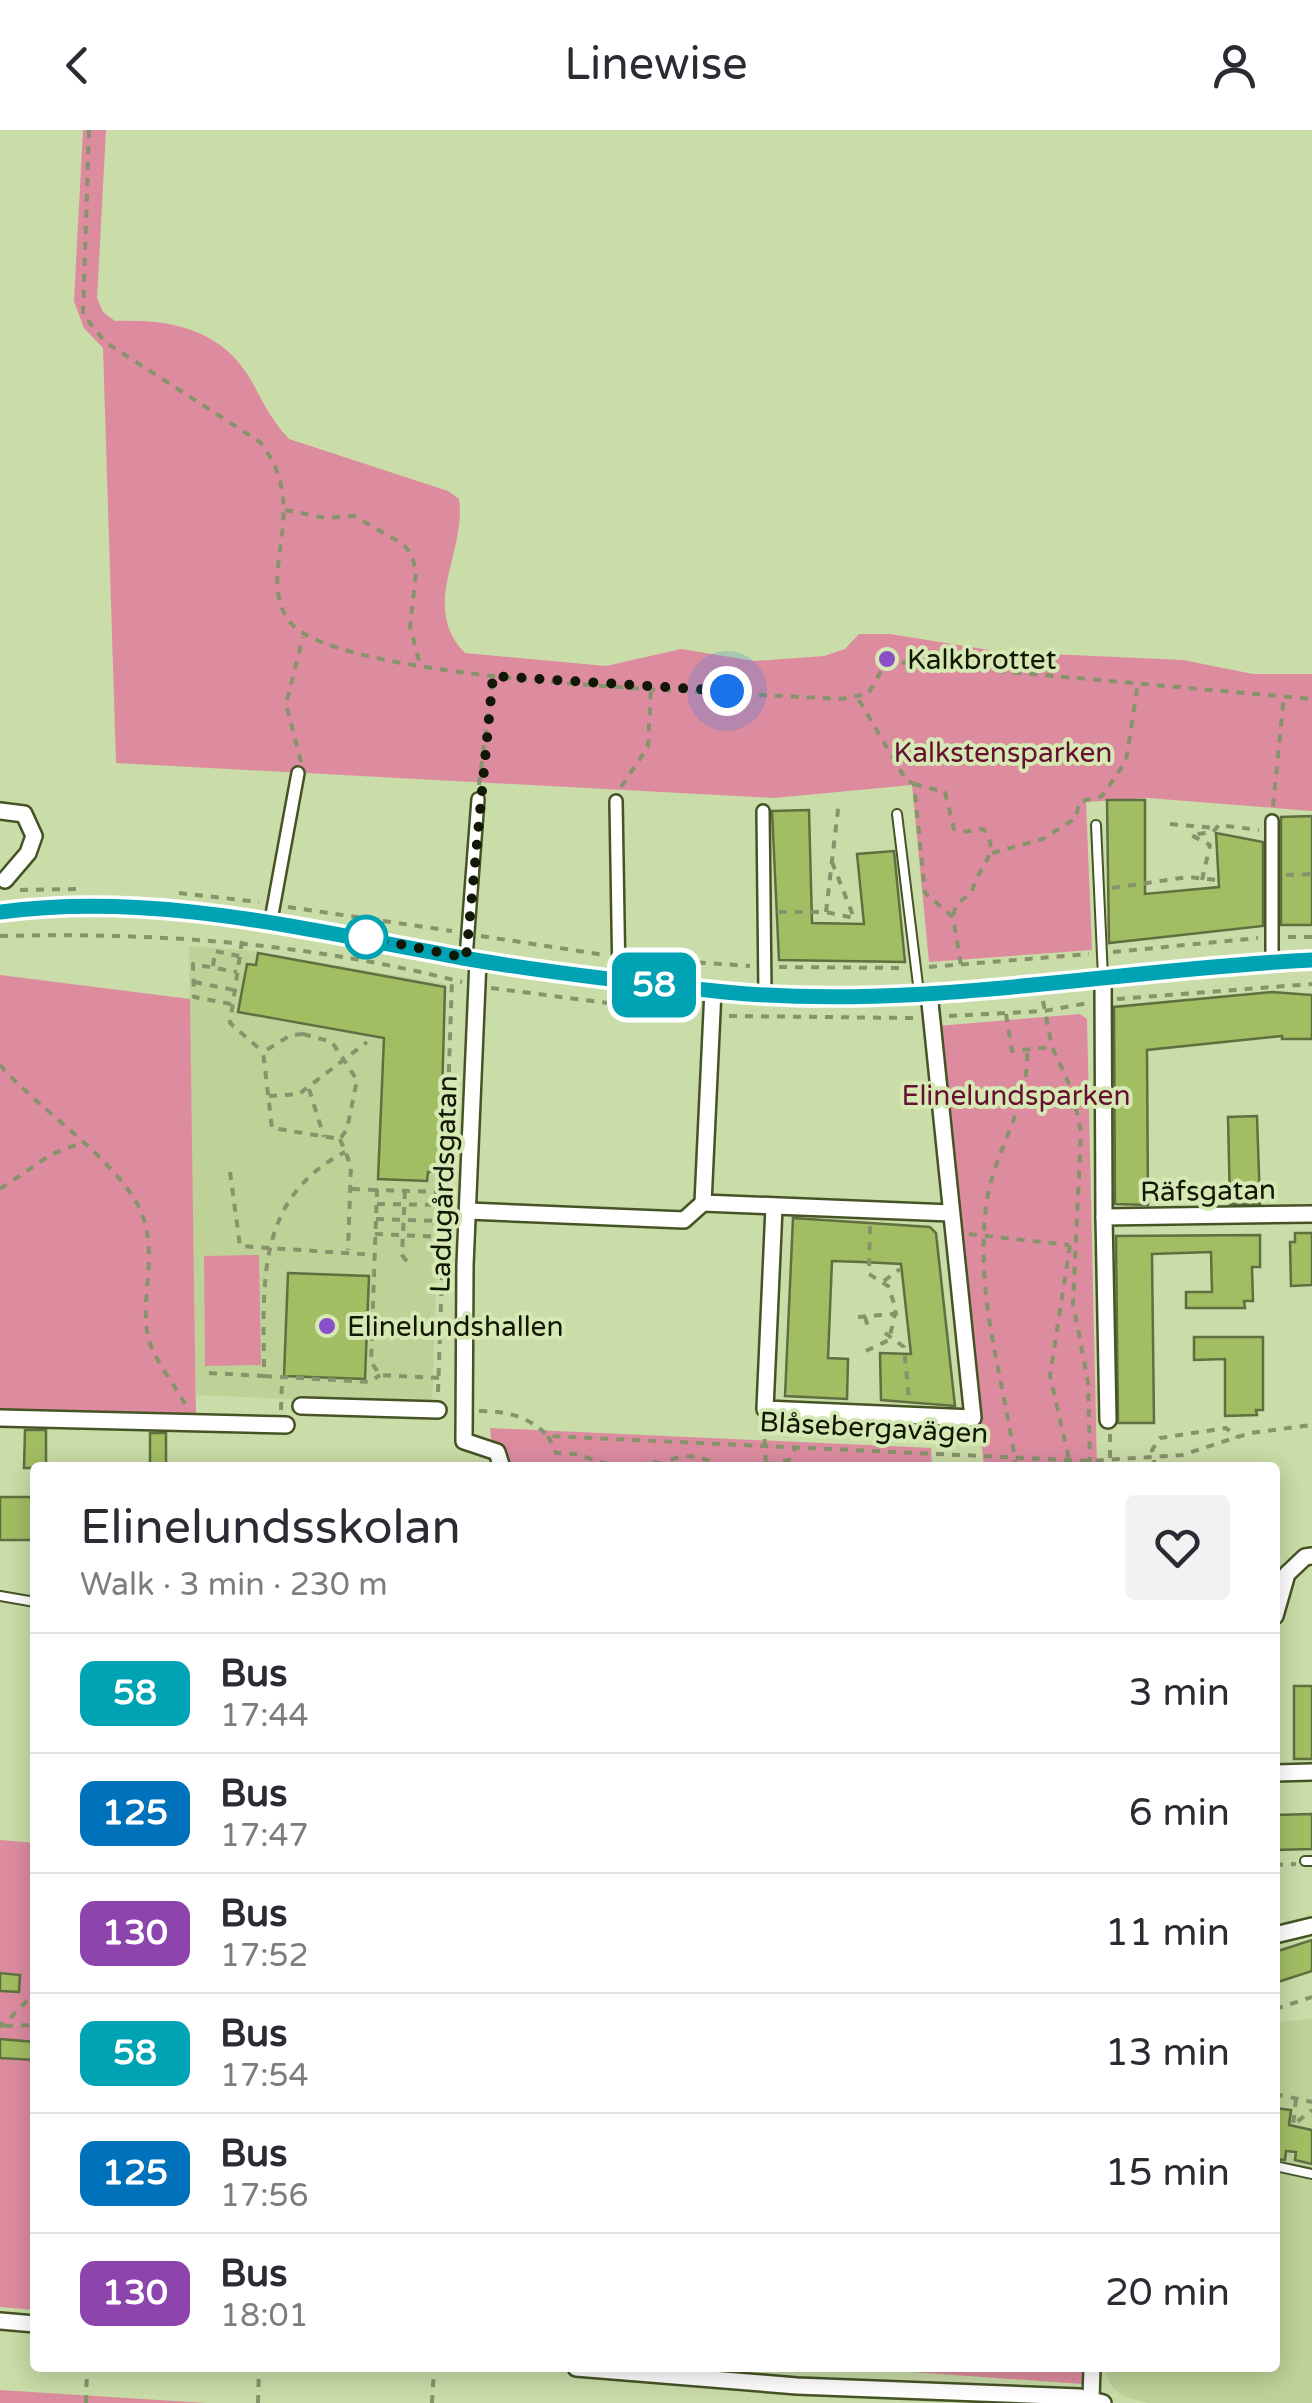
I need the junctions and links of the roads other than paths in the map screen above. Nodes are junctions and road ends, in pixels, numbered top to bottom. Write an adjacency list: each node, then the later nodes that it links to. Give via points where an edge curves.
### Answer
1 (298, 773): 11 (street)
2 (478, 799): 12 (street)
3 (616, 801): 16 (street)
4 (0, 811): 9 (street, via 24,814 34,836)
5 (763, 811): 19 (street)
6 (898, 814): 18 (lane)
7 (1096, 825): 15 (lane)
8 (1272, 826): 14 (street)
9 (4, 882): 10 (street)
10 (4, 911): 11 (street)
11 (273, 912): 12 (street)
12 (472, 959): 16 (street); 22 (street, Ladugårdsgatan)
13 (1312, 960): 14 (street)
14 (1272, 962): 15 (street)
15 (1102, 977): 18 (street); 25 (street, Räfsgatan)
16 (619, 982): 17 (street)
17 (713, 990): 19 (street); 20 (street)
18 (924, 993): 19 (street); 23 (street)
19 (765, 994)
20 (702, 1203): 21 (street); 22 (street, via 684,1220)
21 (774, 1207): 23 (street); 23 (street, via 765,1409 973,1418)
22 (468, 1211): 31 (street, Ladugårdsgatan, via 464,1441 497,1452)
23 (951, 1213)
24 (1312, 1214): 25 (street, Räfsgatan)
25 (1104, 1217): 29 (street, Räfsgatan)
26 (301, 1406): 27 (street)
27 (438, 1410)
28 (0, 1418): 30 (street)
29 (1108, 1420)
30 (283, 1425)
31 (500, 1462)
32 (1312, 1556): 34 (street, via 1287,1574)
33 (0, 1596): 35 (lane)
34 (1280, 1598)
35 (30, 1601)
36 (1312, 1772): 37 (street)
37 (1280, 1773)
38 (1312, 1926): 39 (street)
39 (1280, 1933)
40 (1280, 2167): 41 (lane)
41 (1312, 2174)
42 (0, 2321): 43 (street)
43 (30, 2324)
44 (625, 2372): 46 (street)
45 (1093, 2372): 46 (street)
46 (1097, 2401)

